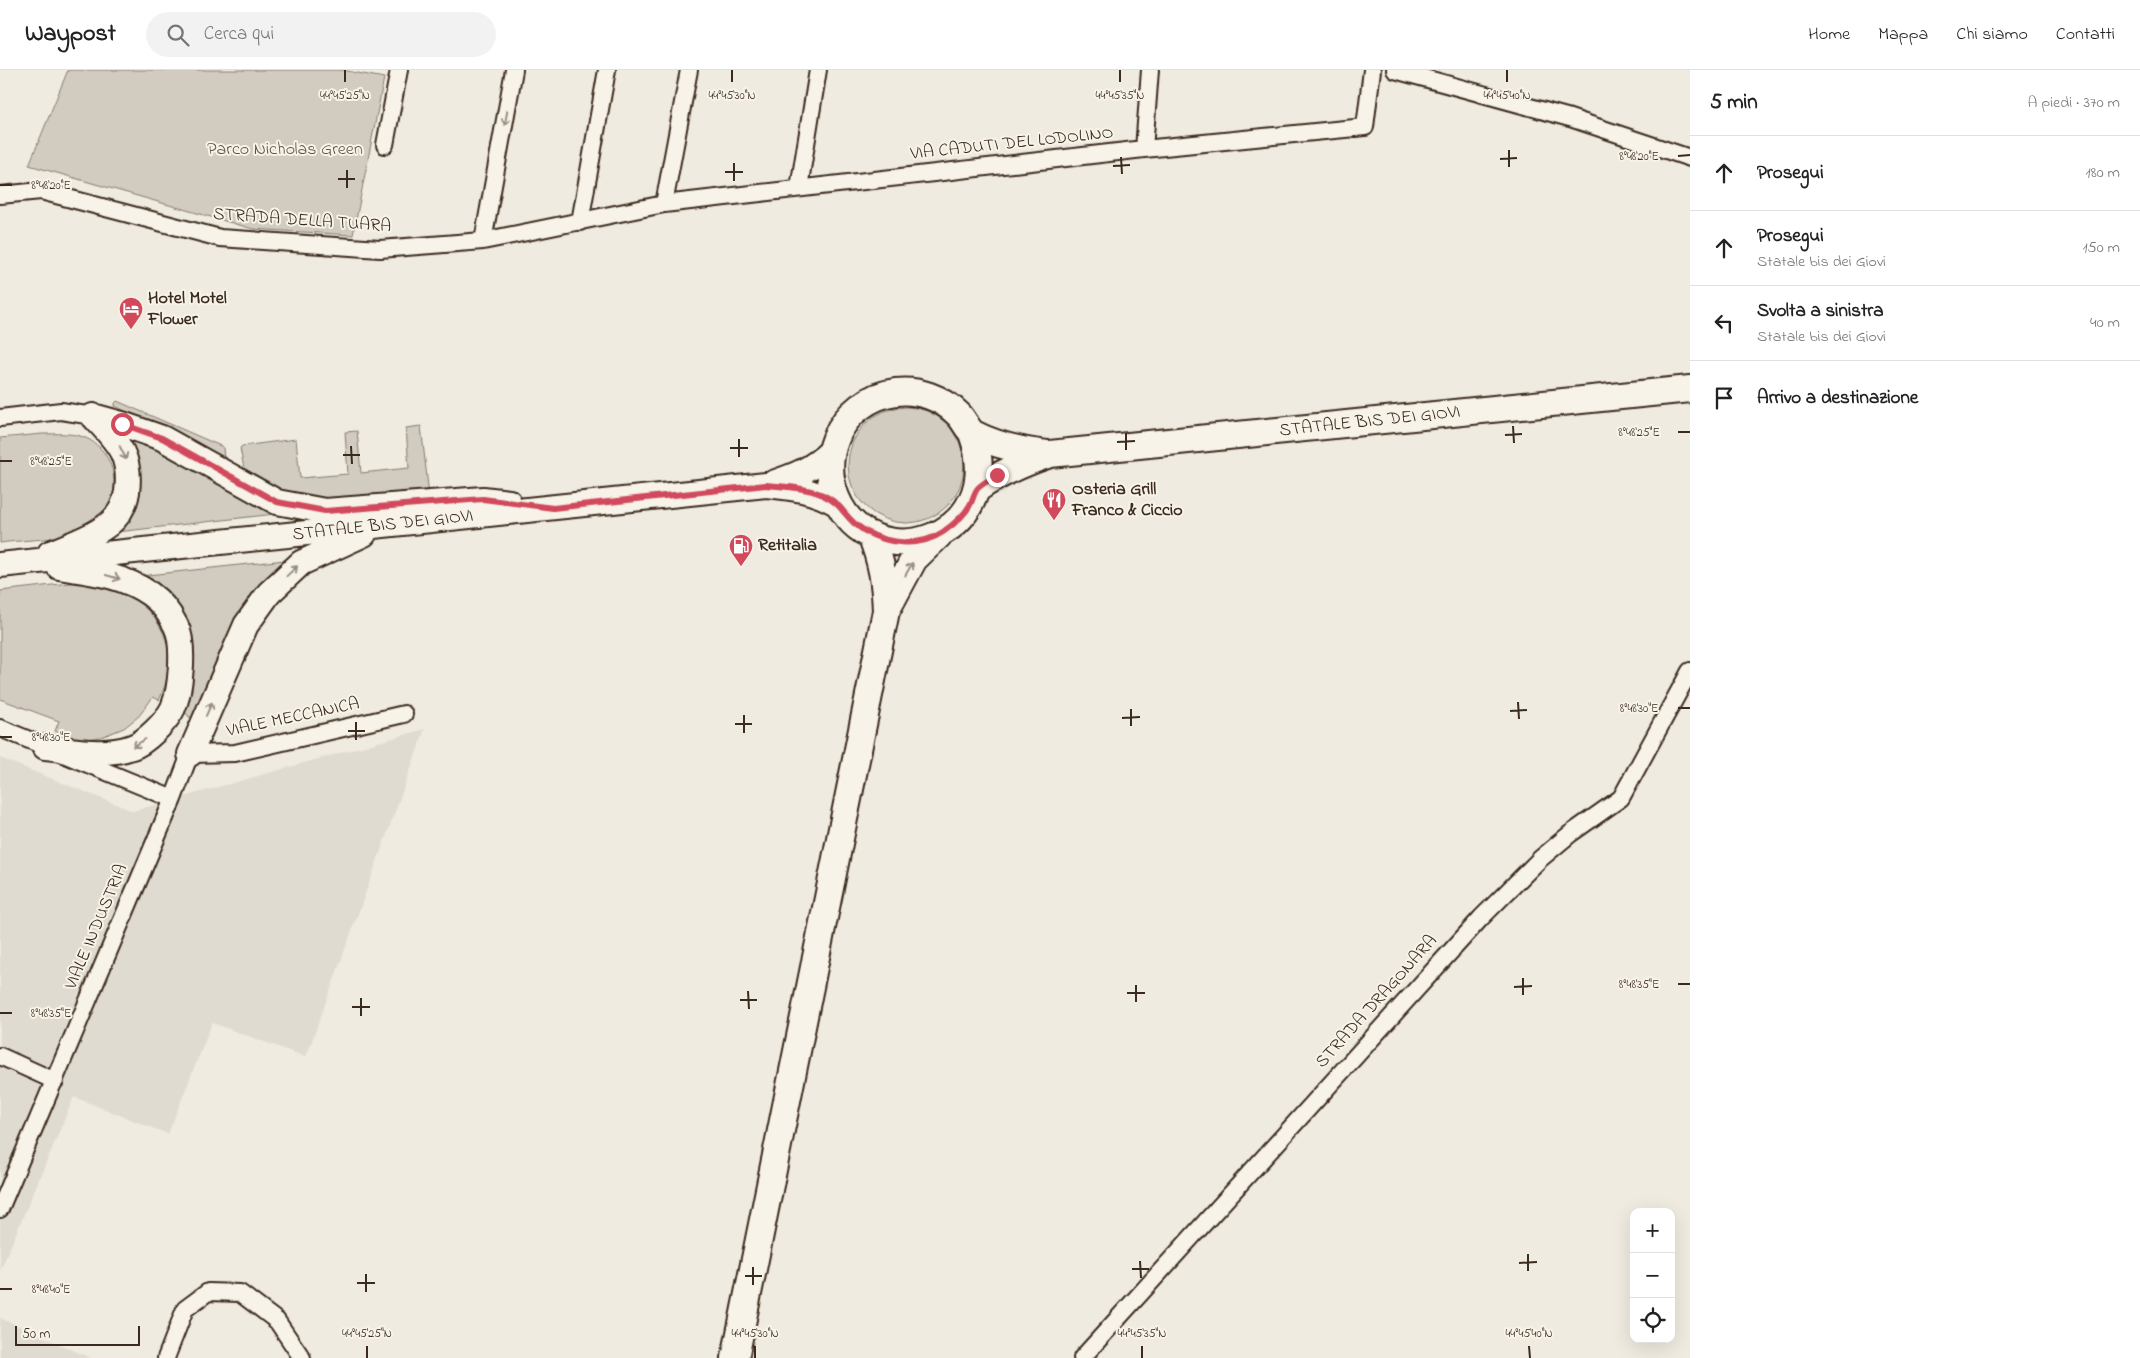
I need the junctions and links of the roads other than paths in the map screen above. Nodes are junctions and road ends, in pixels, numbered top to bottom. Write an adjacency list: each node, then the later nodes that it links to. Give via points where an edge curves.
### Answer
1 (398, 70): 9 (street)
2 (514, 70): 16 (street, one-way to 16)
3 (607, 70): 15 (street)
4 (689, 70): 14 (street)
5 (818, 70): 12 (street)
6 (1150, 70): 10 (street)
7 (1372, 70): 10 (street, VIA CADUTI DEL LODOLINO, via 1365,127)
8 (1395, 70): 11 (street, via 1570,118)
9 (385, 145)
10 (1144, 149): 12 (street, VIA CADUTI DEL LODOLINO)
11 (1690, 158)
12 (799, 188): 14 (street, VIA CADUTI DEL LODOLINO)
13 (0, 195): 16 (street, STRADA DELLA TUARA, via 41,191 220,238 380,249)
14 (664, 204): 15 (street, STRADA DELLA TUARA)
15 (580, 222): 16 (street, STRADA DELLA TUARA)
16 (483, 241)
17 (1690, 380): 18 (street)
18 (1678, 391): 23 (main road, STATALE BIS DEI GIOVI)
19 (93, 416): 20 (street, via 61,411); 27 (main road, via 162,438 277,502 325,511 483,499); 31 (main road, one-way to 31, via 119,445 127,461 129,476 120,513 109,524 84,538)
20 (0, 418)
21 (972, 433): 22 (main road, STATALE BIS DEI GIOVI, via 958,414 940,400 918,392 895,392 873,398 854,411 839,429); 23 (main road, STATALE BIS DEI GIOVI, via 1022,451); 25 (main road, STATALE BIS DEI GIOVI, via 980,470)
22 (831, 451): 24 (main road, STATALE BIS DEI GIOVI, via 798,475); 26 (main road, STATALE BIS DEI GIOVI, via 829,469)
23 (1050, 454): 25 (main road, STATALE BIS DEI GIOVI, via 1019,464)
24 (766, 485): 26 (main road, STATALE BIS DEI GIOVI, via 801,488 822,494); 27 (main road, STATALE BIS DEI GIOVI)
25 (977, 489): 29 (main road, STATALE BIS DEI GIOVI, via 957,522)
26 (838, 504): 30 (main road, STATALE BIS DEI GIOVI, via 852,522)
27 (553, 508): 28 (main road, STATALE BIS DEI GIOVI)
28 (381, 526): 31 (main road, STATALE BIS DEI GIOVI); 39 (main road, one-way to 28, via 246,625 269,593 301,563)
29 (941, 533): 30 (main road, STATALE BIS DEI GIOVI, via 918,542 894,542); 33 (main road, one-way to 29, via 914,559)
30 (871, 535): 33 (main road, via 881,559)
31 (30, 562): 32 (main road, STATALE BIS DEI GIOVI); 35 (main road, one-way to 35, via 130,582 164,608 177,627 181,653 180,679)
32 (0, 565)
33 (886, 612): 46 (main road)
34 (1690, 671): 47 (street, STRADA DRAGONARA, via 1621,798 1540,859 1481,918)
35 (173, 709): 38 (main road, one-way to 38, via 154,733 134,747 112,753); 39 (main road, via 178,730)
36 (404, 714): 39 (street, VIALE MECCANICA, via 235,753)
37 (0, 728): 38 (street)
38 (45, 747): 40 (street)
39 (190, 754): 40 (street, VIALE INDUSTRIA)
40 (173, 799): 42 (street, VIALE INDUSTRIA)
41 (0, 1056): 42 (street)
42 (55, 1080): 43 (street, VIALE INDUSTRIA)
43 (0, 1209)
44 (166, 1358): 45 (street, via 185,1309 208,1292 240,1293 277,1321)
45 (302, 1358)
46 (735, 1358)
47 (1082, 1358)

